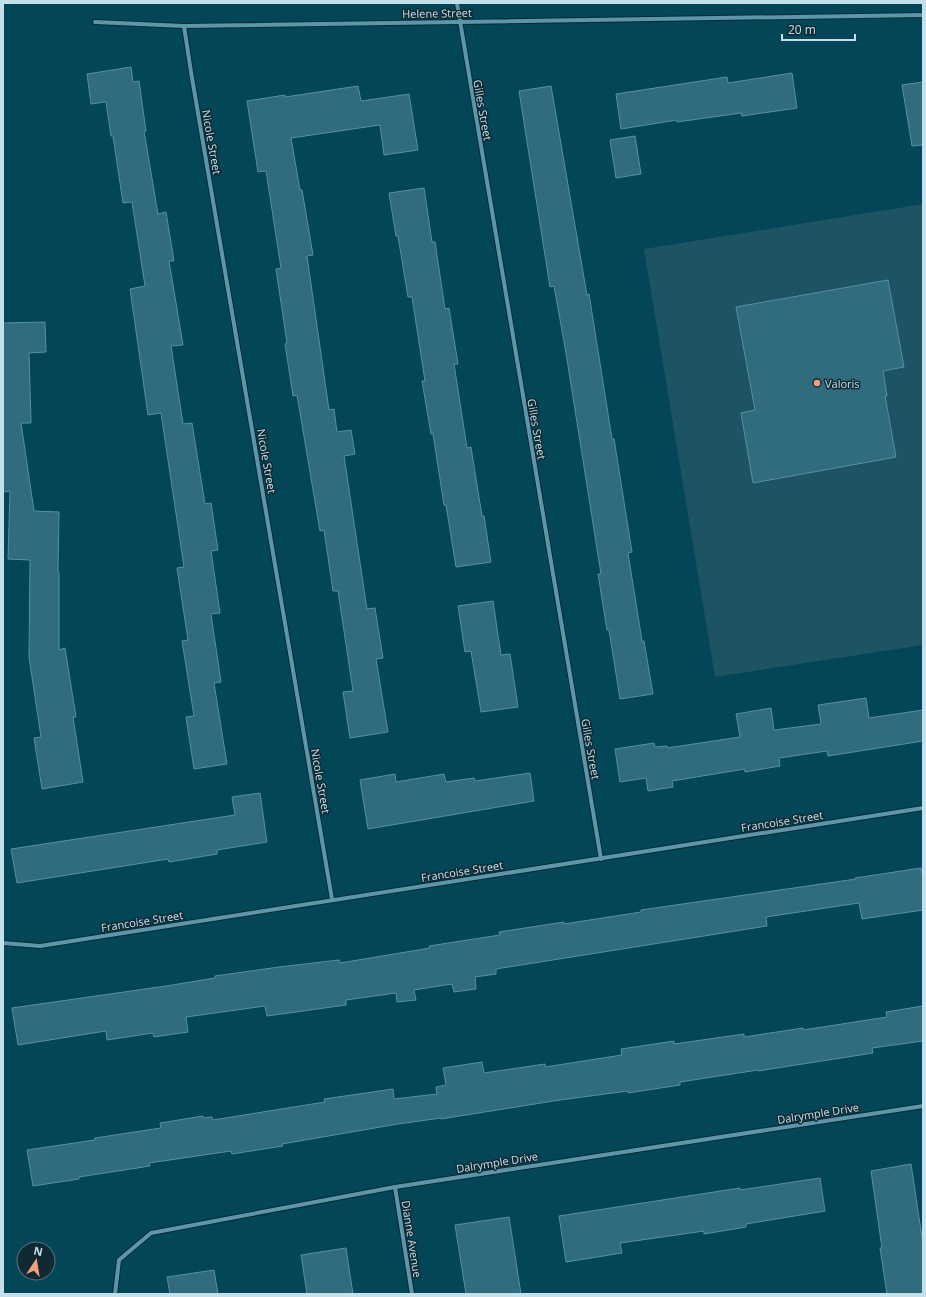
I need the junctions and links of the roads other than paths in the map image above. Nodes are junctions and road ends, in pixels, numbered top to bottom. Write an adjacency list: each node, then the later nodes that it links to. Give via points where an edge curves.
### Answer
1 (456, 3): 4 (street, Gilles Street)
2 (923, 15): 4 (street, Helene Street)
3 (95, 22): 5 (street, Helene Street)
4 (459, 22): 5 (street, Helene Street); 7 (street, Gilles Street)
5 (184, 26): 8 (street, Nicole Street)
6 (923, 808): 7 (street, Francoise Street)
7 (601, 859): 8 (street, Francoise Street)
8 (332, 899): 9 (street, Francoise Street, via 40,946)
9 (3, 943)
10 (923, 1106): 11 (street, Dalrymple Drive)
11 (395, 1187): 12 (street, Dalrymple Drive, via 151,1233 120,1260); 13 (street, Dianne Avenue)
12 (115, 1294)
13 (412, 1294)

